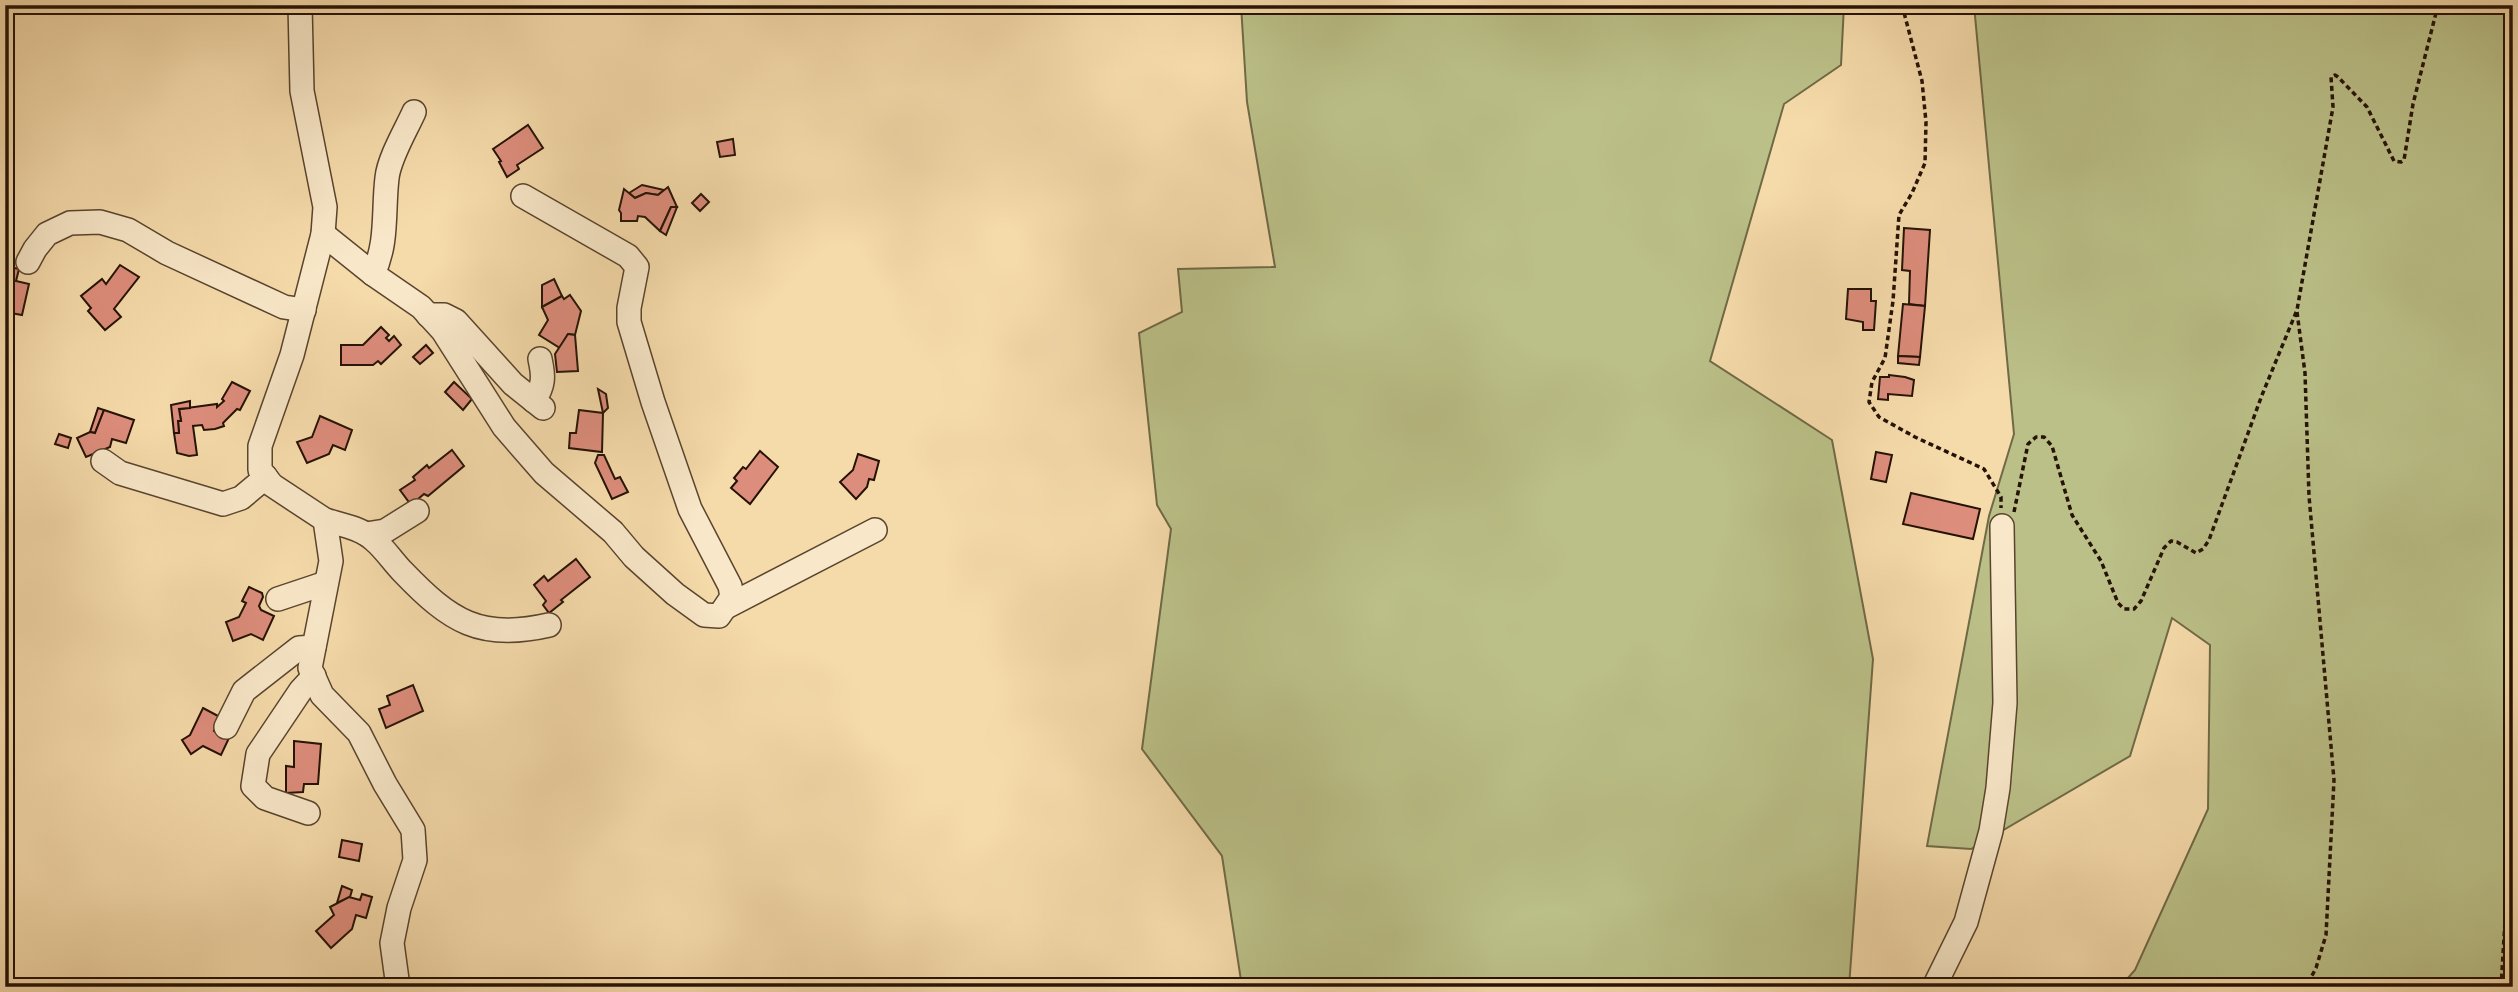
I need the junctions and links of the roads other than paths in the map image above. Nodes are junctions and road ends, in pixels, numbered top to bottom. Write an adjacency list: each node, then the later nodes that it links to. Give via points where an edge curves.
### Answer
1 (300, 5): 4 (street, via 302,91 325,206)
2 (415, 112): 6 (street, via 387,174 385,228)
3 (523, 196): 19 (street, via 628,256 637,267 629,322 690,509 730,586)
4 (323, 234): 6 (street); 7 (street)
5 (28, 262): 7 (street, via 47,234 70,223 100,222 128,230 167,254 284,307)
6 (373, 274): 8 (street)
7 (304, 310): 11 (street, via 260,446 260,470)
8 (428, 314): 9 (street, via 444,314 456,321 513,384 539,405 544,378); 19 (street, via 504,427 544,473 614,532 634,558 704,615 719,616)
9 (540, 359)
10 (103, 461): 11 (street, via 120,473 223,504 241,498)
11 (266, 477): 13 (street)
12 (417, 512): 15 (street, via 385,531)
13 (325, 520): 15 (street); 17 (street, via 331,561)
14 (875, 530): 19 (street)
15 (366, 534): 20 (street, via 439,606 460,620 487,631)
16 (2002, 534): 26 (street, via 2005,703 1997,788 1966,922)
17 (326, 583): 18 (street); 21 (street)
18 (278, 599)
19 (728, 606)
20 (549, 625)
21 (314, 647): 22 (street, via 310,668); 23 (street, via 299,648 244,691)
22 (314, 676): 24 (street, via 258,754 253,786 265,797); 25 (street, via 322,695 359,733 413,830 415,860 392,943)
23 (226, 727)
24 (308, 813)
25 (398, 987)
26 (1934, 987)

